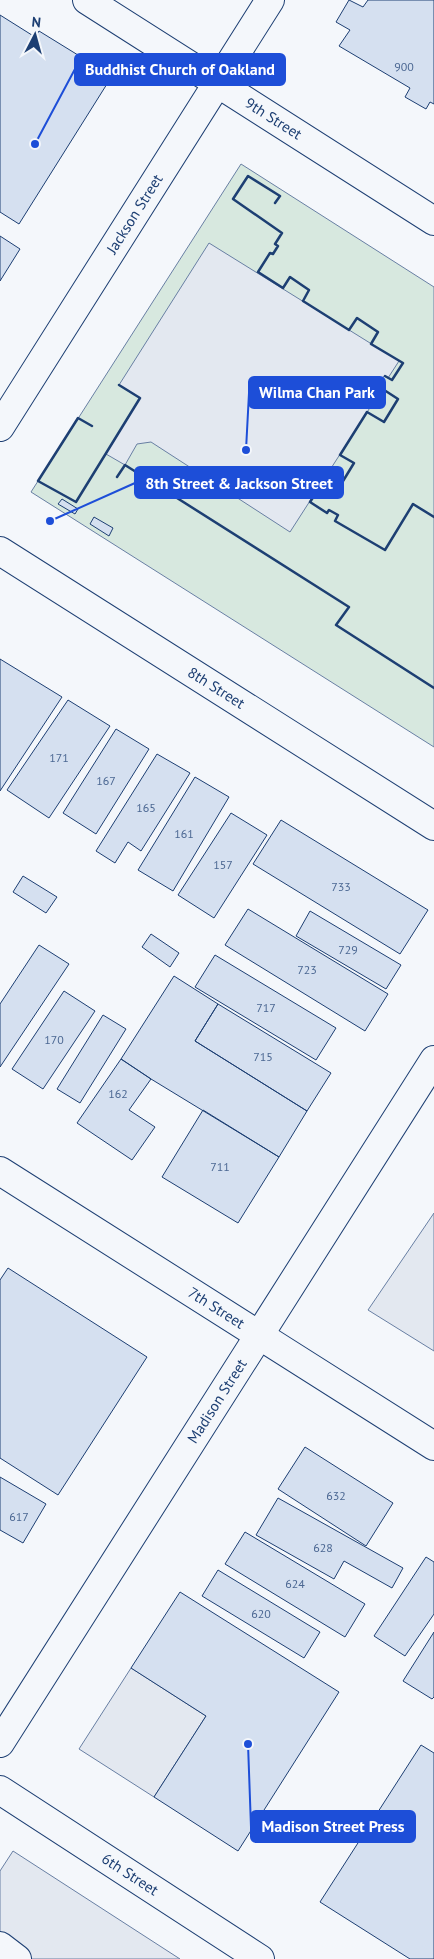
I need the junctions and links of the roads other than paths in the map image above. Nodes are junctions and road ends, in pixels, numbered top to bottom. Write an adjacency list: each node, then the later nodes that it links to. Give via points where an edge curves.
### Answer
1 (88, 0): 3 (main road, 9th Street)
2 (270, 0): 3 (main road, Jackson Street)
3 (217, 83): 4 (main road, 9th Street); 5 (main road, Jackson Street)
4 (434, 221)
5 (0, 427)
6 (0, 551): 7 (main road, 8th Street)
7 (434, 826)
8 (434, 1060): 10 (main road, Madison Street)
9 (0, 1171): 10 (main road, 7th Street)
10 (260, 1335): 11 (main road, 7th Street); 12 (main road, Madison Street)
11 (434, 1446)
12 (0, 1743)
13 (0, 1790): 16 (main road, 6th Street)
14 (0, 1946): 15 (main road)
15 (17, 1959)
16 (260, 1959)

